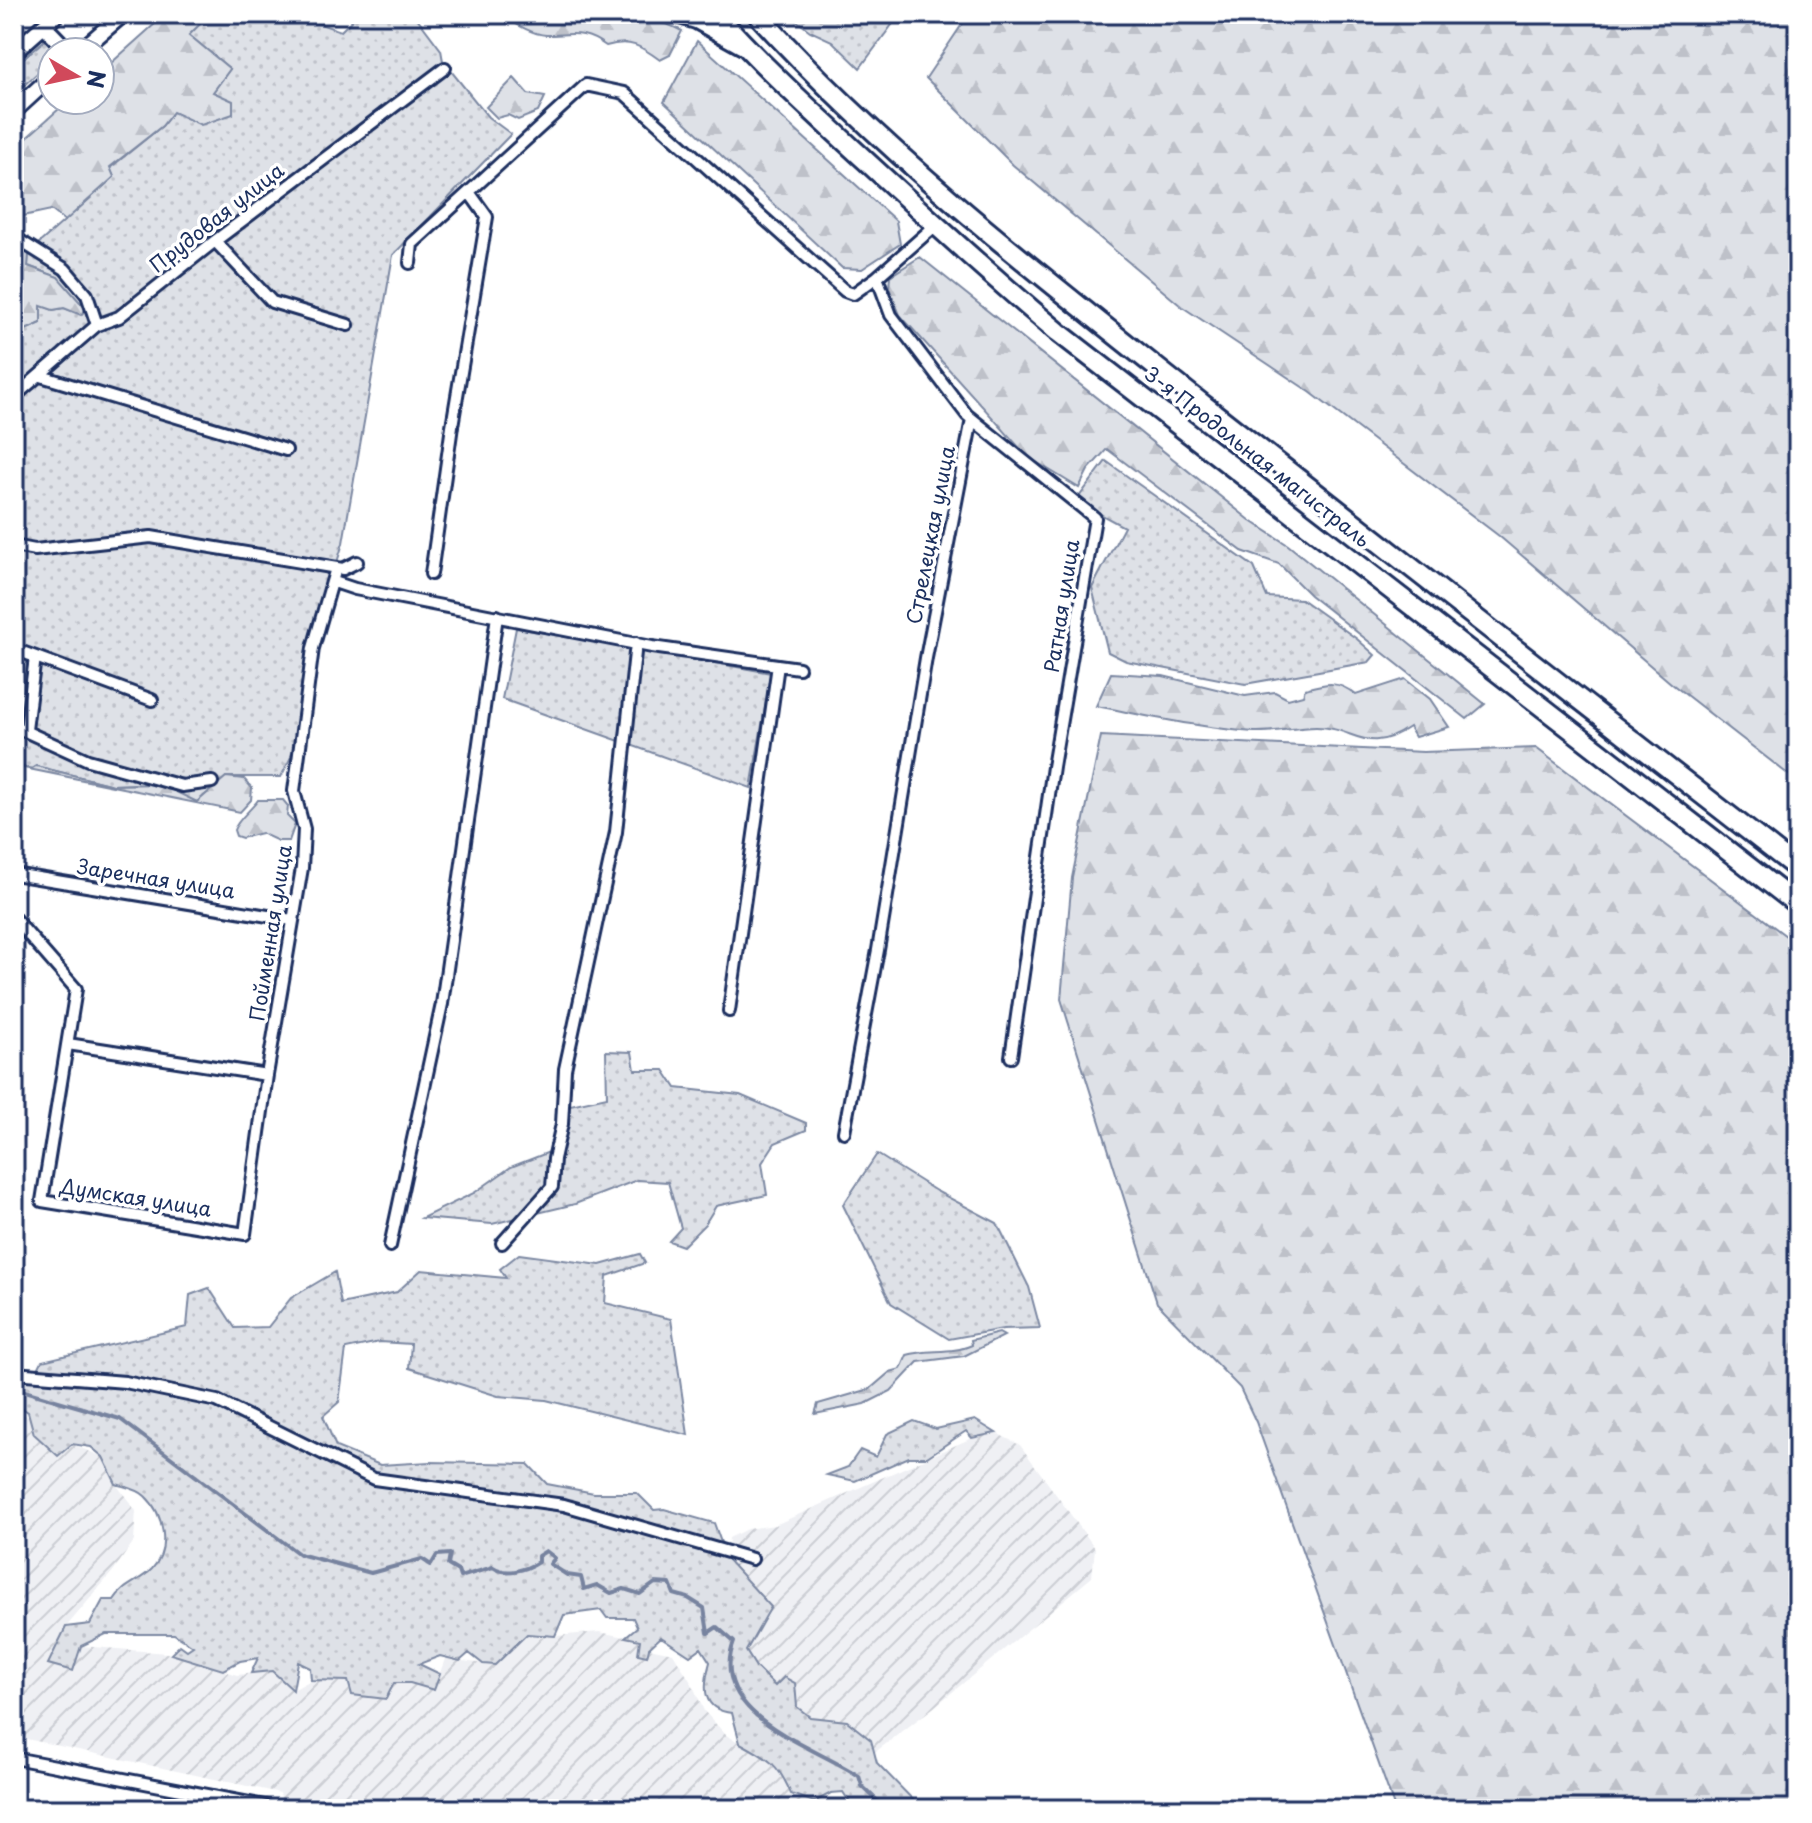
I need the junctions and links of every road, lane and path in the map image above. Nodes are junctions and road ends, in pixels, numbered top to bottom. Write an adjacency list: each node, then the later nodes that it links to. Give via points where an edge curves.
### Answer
1 (57, 14): 6 (main road)
2 (123, 14): 8 (main road)
3 (673, 14): 9 (main road)
4 (716, 14): 9 (highway, 3-я Продольная магистраль)
5 (760, 16): 41 (highway, 3-я Продольная магистраль, via 863,122 1033,268)
6 (44, 26): 7 (main road); 10 (main road)
7 (54, 36)
8 (98, 36)
9 (747, 49): 15 (highway, 3-я Продольная магистраль)
10 (14, 52)
11 (445, 68): 17 (street, Прудовая улица)
12 (36, 91): 13 (main road)
13 (14, 111)
14 (469, 192): 18 (street, via 412,244); 19 (street, via 586,85 624,93 845,291 853,294); 29 (street, via 487,217)
15 (936, 225): 19 (street); 43 (highway, 3-я Продольная магистраль, via 1058,332)
16 (14, 237): 20 (street, via 65,269 87,295)
17 (215, 241): 20 (street, Прудовая улица, via 119,317); 21 (street, via 272,302)
18 (410, 263)
19 (877, 277): 24 (street, via 891,315)
20 (97, 325): 22 (street, Прудовая улица)
21 (348, 325)
22 (41, 376): 23 (street, Прудовая улица); 25 (street)
23 (14, 397)
24 (972, 419): 48 (street, Ратная улица, via 1095,518); 50 (street, Стрелецкая улица)
25 (286, 450)
26 (14, 546): 28 (street, via 35,550 151,537)
27 (357, 562): 28 (street)
28 (336, 568): 30 (street, Пойменная улица)
29 (431, 574)
30 (334, 582): 31 (street); 45 (street, Пойменная улица, via 313,648 294,791 304,829)
31 (497, 616): 32 (street); 53 (street, via 442,1004)
32 (636, 643): 35 (street); 52 (street, via 616,832 565,1069 552,1187)
33 (14, 649): 34 (street)
34 (35, 657): 37 (street); 39 (street)
35 (778, 665): 36 (street); 46 (street)
36 (799, 668)
37 (152, 700)
38 (14, 726): 39 (street)
39 (26, 730): 40 (street, via 88,760 182,786)
40 (212, 782)
41 (1798, 869)
42 (14, 874): 45 (street, Заречная улица)
43 (1798, 905)
44 (14, 918): 47 (street, Думская улица, via 76,989)
45 (292, 920): 49 (street, Пойменная улица)
46 (729, 1011)
47 (68, 1044): 49 (street); 51 (street, Думская улица, via 42,1201)
48 (1011, 1057)
49 (267, 1075): 51 (street, Пойменная улица)
50 (844, 1132)
51 (245, 1234)
52 (502, 1243)
53 (390, 1246)
54 (14, 1373): 55 (street, via 125,1382 217,1401 374,1479 564,1505)
55 (752, 1559)
56 (14, 1758): 57 (street)
57 (266, 1809)

